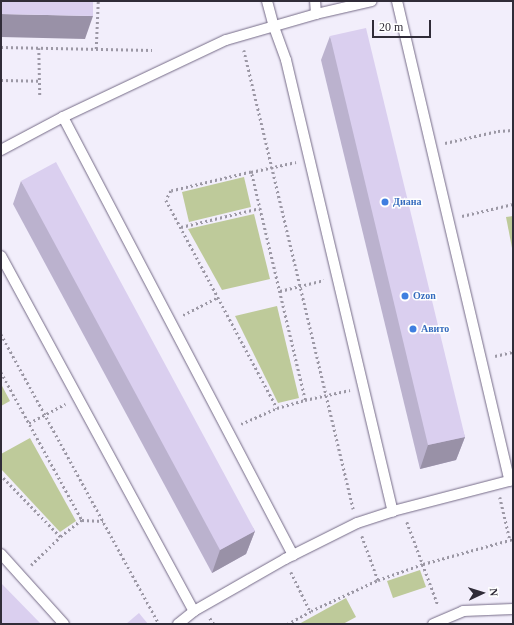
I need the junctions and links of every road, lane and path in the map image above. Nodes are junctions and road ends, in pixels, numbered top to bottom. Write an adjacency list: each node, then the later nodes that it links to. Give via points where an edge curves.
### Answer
1 (98, 1): 11 (path)
2 (267, 1): 7 (lane)
3 (315, 1): 6 (lane)
4 (372, 1): 6 (lane)
5 (397, 1): 18 (lane)
6 (316, 14): 7 (lane)
7 (274, 27): 8 (lane); 20 (lane, via 286,60)
8 (241, 36): 16 (lane, via 226,40); 21 (path)
9 (1, 47): 10 (path)
10 (39, 48): 11 (path); 14 (path)
11 (96, 49): 12 (path)
12 (152, 50)
13 (1, 80): 14 (path)
14 (40, 81): 15 (path)
15 (40, 97)
16 (63, 117): 19 (lane); 32 (lane)
17 (513, 130): 18 (path)
18 (431, 146): 25 (lane)
19 (1, 150)
20 (309, 158): 21 (path); 28 (lane)
21 (272, 167): 22 (path); 29 (path)
22 (252, 172): 24 (path); 26 (path, via 171,191 166,200)
23 (513, 204): 25 (path)
24 (260, 208): 26 (path); 30 (path)
25 (448, 220): 44 (lane)
26 (181, 227): 31 (path)
27 (1, 256): 37 (lane)
28 (337, 277): 29 (path); 35 (lane)
29 (300, 286): 30 (path); 36 (path)
30 (280, 291): 38 (path)
31 (218, 297): 32 (path); 39 (path)
32 (171, 322): 42 (lane)
33 (1, 334): 40 (path)
34 (1, 372): 41 (path)
35 (363, 386): 36 (path); 46 (lane)
36 (326, 395): 38 (path); 49 (path)
37 (78, 397): 40 (path); 58 (lane)
38 (305, 400): 39 (path)
39 (277, 408): 42 (path)
40 (44, 414): 41 (path); 48 (path)
41 (29, 423): 47 (path)
42 (228, 430): 53 (lane)
43 (1, 476): 50 (path)
44 (511, 481): 45 (lane)
45 (498, 484): 46 (lane); 51 (path)
46 (398, 509): 49 (lane); 54 (path)
47 (82, 520): 48 (path); 50 (path)
48 (103, 522): 62 (path)
49 (357, 523): 53 (lane); 56 (path)
50 (60, 537): 55 (path)
51 (512, 539): 54 (path)
52 (1, 554): 55 (lane)
53 (289, 557): 58 (lane); 59 (path)
54 (423, 564): 56 (path); 60 (path)
55 (20, 575): 61 (lane)
56 (378, 580): 59 (path)
57 (513, 608): 60 (lane, via 464,610)
58 (194, 611): 63 (lane)
59 (311, 611): 64 (path)
60 (443, 619): 65 (lane)
61 (64, 624)
62 (159, 624)
63 (178, 624)
64 (287, 624)
65 (433, 624)

